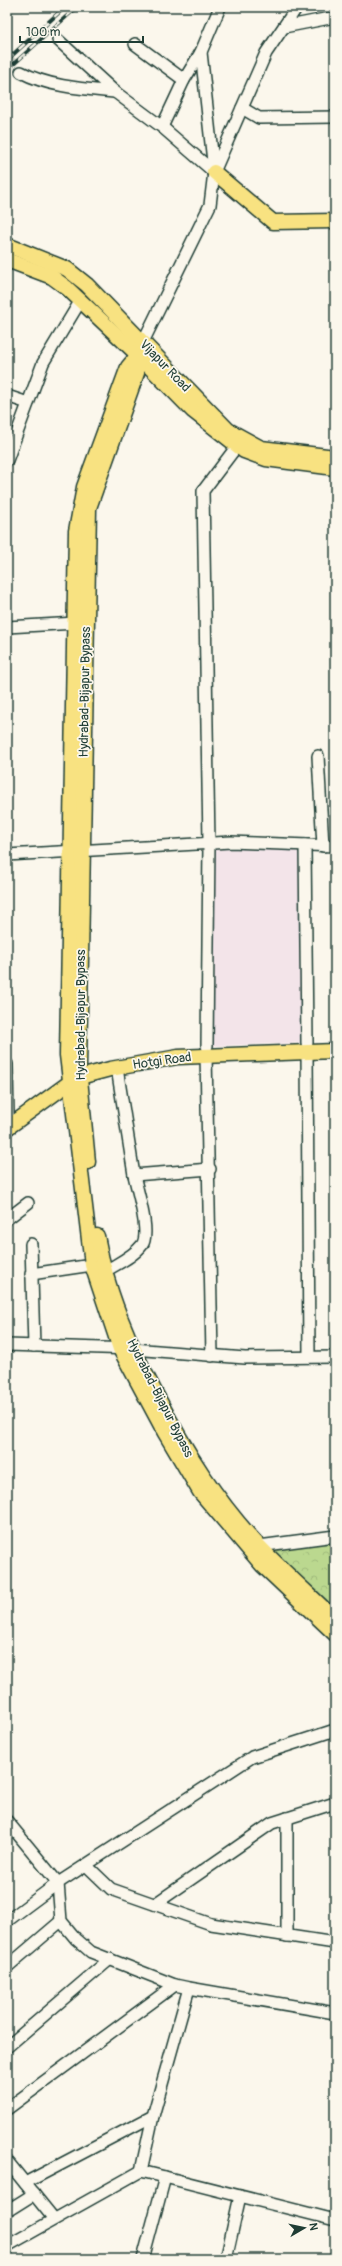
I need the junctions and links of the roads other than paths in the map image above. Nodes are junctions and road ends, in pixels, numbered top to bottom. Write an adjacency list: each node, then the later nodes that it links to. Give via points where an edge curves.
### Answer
1 (220, 7): 7 (street)
2 (297, 7): 4 (street)
3 (335, 17): 4 (street)
4 (284, 27): 11 (street, via 266,53)
5 (58, 40): 10 (street)
6 (135, 44): 9 (street)
7 (201, 52): 9 (street); 14 (street)
8 (21, 72): 10 (street, via 31,78 48,82)
9 (184, 80): 13 (street)
10 (115, 92): 13 (street)
11 (242, 108): 12 (street, via 259,118); 14 (street)
12 (335, 117)
13 (162, 127): 14 (street)
14 (214, 172): 15 (main road, via 273,222); 19 (street, via 210,205)
15 (335, 221)
16 (7, 245): 19 (main road, Vijapur Road, via 67,269 87,285)
17 (7, 260): 18 (main road, Vijapur Road, via 52,277)
18 (81, 300): 19 (main road, Vijapur Road); 21 (street, via 43,363)
19 (140, 349): 22 (main road, Vijapur Road, via 193,411); 23 (main road, Vijapur Road, via 228,430 244,440 276,452); 26 (main road, via 128,367 84,487 76,531); 33 (main road, Hydrabad-Bijapur Bypass, via 137,373 89,508)
20 (7, 396): 21 (street)
21 (28, 403): 24 (street)
22 (237, 446): 25 (main road, Vijapur Road, via 266,459); 29 (street, via 203,491)
23 (335, 457)
24 (7, 460)
25 (335, 468)
26 (76, 624): 27 (street); 33 (main road)
27 (7, 627)
28 (318, 756): 31 (street)
29 (209, 843): 30 (street); 33 (street); 37 (street)
30 (305, 845): 31 (street); 36 (street)
31 (322, 846): 32 (street)
32 (335, 846)
33 (77, 850): 34 (street); 41 (main road, Hydrabad-Bijapur Bypass)
34 (7, 855)
35 (335, 1042): 36 (main road, Hotgi Road)
36 (307, 1047): 37 (main road, Hotgi Road); 38 (main road, Hotgi Road); 54 (street)
37 (207, 1050): 40 (main road, Hotgi Road); 41 (main road, Hotgi Road, via 176,1049); 43 (street)
38 (335, 1051)
39 (7, 1064): 42 (street)
40 (117, 1068): 41 (main road, Hotgi Road); 44 (street)
41 (74, 1075): 42 (main road, Hotgi Road); 48 (main road, Hydrabad-Bijapur Bypass)
42 (7, 1121)
43 (210, 1169): 44 (street); 53 (street)
44 (134, 1175): 48 (street, via 145,1225 145,1238 137,1251)
45 (28, 1203): 46 (street)
46 (7, 1219)
47 (30, 1244): 49 (street)
48 (98, 1268): 49 (street); 52 (main road, Hydrabad-Bijapur Bypass)
49 (31, 1274): 51 (street)
50 (7, 1345): 51 (street)
51 (34, 1346): 52 (street)
52 (126, 1349): 53 (street); 57 (main road, Hydrabad-Bijapur Bypass, via 184,1448 213,1490); 59 (main road, via 165,1433 200,1492 262,1565)
53 (212, 1356): 54 (street)
54 (310, 1357): 55 (street)
55 (335, 1357)
56 (335, 1536): 57 (street)
57 (259, 1546): 58 (main road, Hydrabad-Bijapur Bypass)
58 (335, 1619)
59 (335, 1634)
60 (335, 1730): 64 (street, via 252,1757)
61 (335, 1803): 62 (street)
62 (287, 1818): 66 (street, via 272,1823); 69 (street)
63 (7, 1821): 65 (street)
64 (87, 1866): 65 (street); 66 (street, via 111,1889)
65 (58, 1883): 67 (street); 68 (street)
66 (155, 1904): 69 (street, via 211,1924)
67 (7, 1921)
68 (61, 1921): 71 (street, via 91,1952); 72 (street)
69 (286, 1936): 70 (street)
70 (335, 1943)
71 (110, 1959): 73 (street); 76 (street)
72 (7, 1967)
73 (174, 1984): 74 (street); 77 (street)
74 (189, 1988): 75 (street); 78 (street)
75 (335, 2013)
76 (7, 2047)
77 (7, 2109)
78 (153, 2116): 80 (street); 82 (street)
79 (7, 2161): 82 (street)
80 (141, 2171): 81 (street); 86 (street)
81 (165, 2177): 84 (street); 89 (street)
82 (25, 2183): 83 (street)
83 (34, 2194): 85 (street); 86 (street)
84 (240, 2196): 87 (street); 90 (street)
85 (7, 2210)
86 (54, 2219): 88 (street)
87 (335, 2220)
88 (7, 2246)
89 (143, 2259)
90 (226, 2259)

